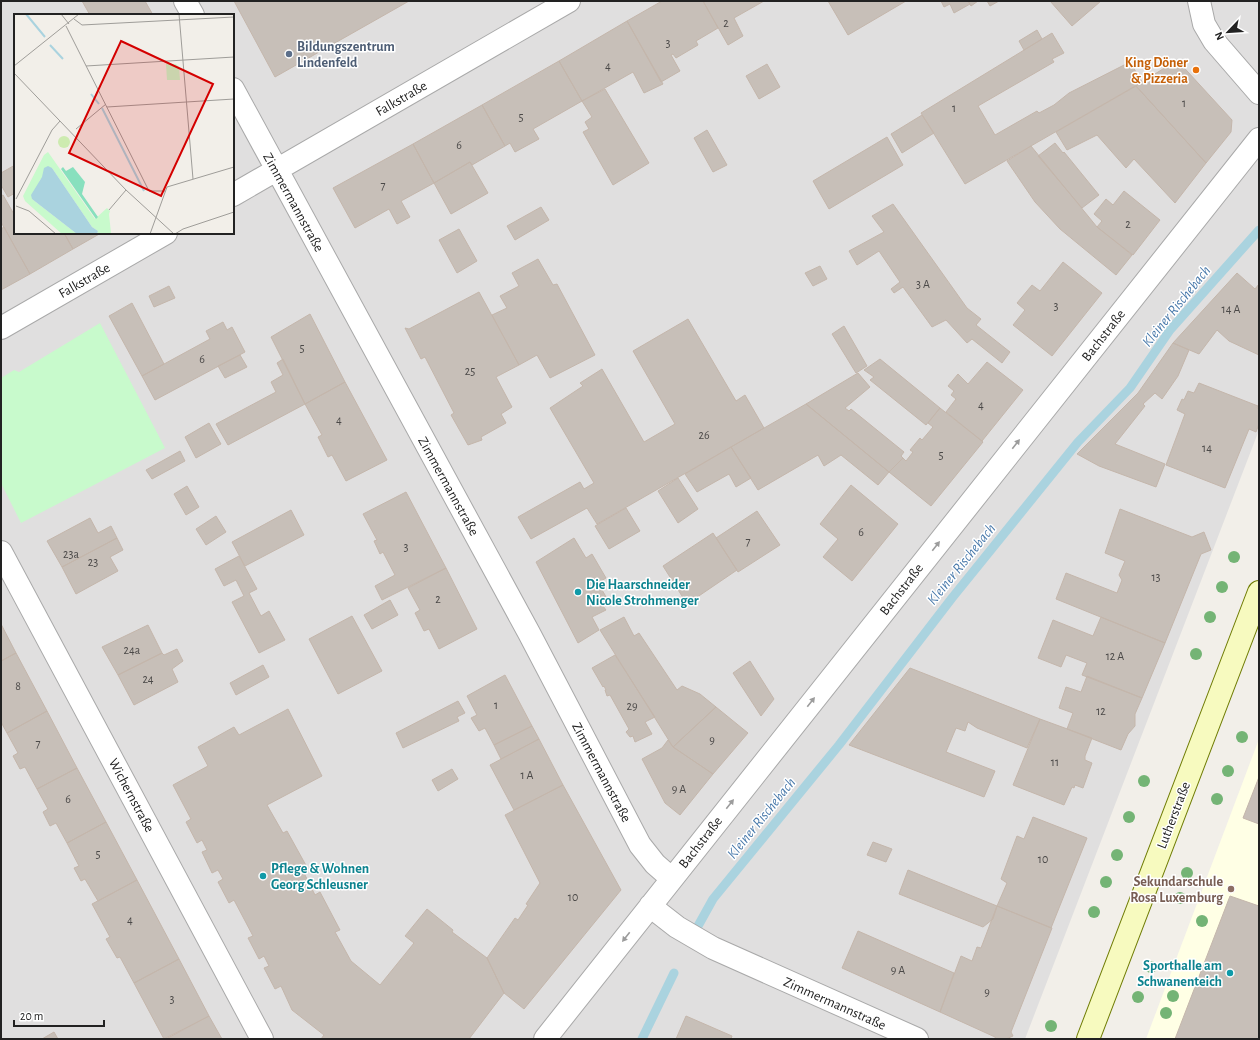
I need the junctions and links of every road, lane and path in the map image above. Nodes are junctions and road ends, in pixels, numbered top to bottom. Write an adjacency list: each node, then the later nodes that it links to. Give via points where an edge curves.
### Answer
1 (185, 1): 4 (street)
2 (569, 1): 8 (street, Falkstraße)
3 (1199, 1): 6 (street, via 1204,24 1214,42)
4 (192, 14)
5 (234, 91): 8 (street, Zimmermannstraße)
6 (1259, 93)
7 (1259, 139): 14 (street, Bachstraße, one-way to 7)
8 (277, 169): 9 (street, Falkstraße); 14 (street, Zimmermannstraße, via 529,633 640,845 655,864)
9 (234, 194)
10 (164, 234): 11 (street, Falkstraße)
11 (1, 328)
12 (1, 552): 16 (street, Wichernstraße)
13 (1259, 592): 19 (street, Lutherstraße)
14 (671, 878): 15 (street, Bachstraße)
15 (650, 906): 17 (street, Bachstraße, one-way to 17); 18 (street, Zimmermannstraße, via 677,928 713,948)
16 (262, 1039)
17 (545, 1039)
18 (917, 1039)
19 (1088, 1039)

